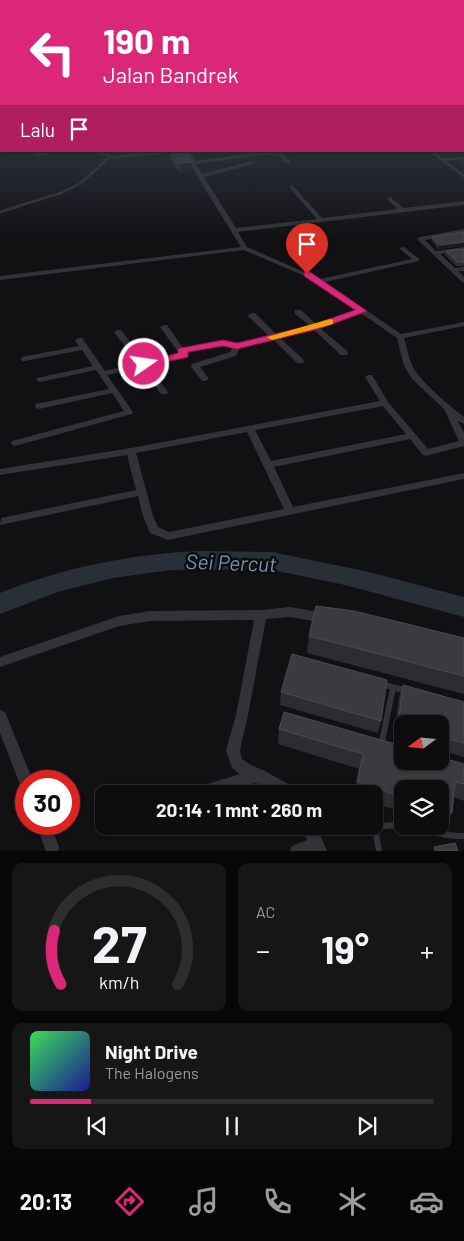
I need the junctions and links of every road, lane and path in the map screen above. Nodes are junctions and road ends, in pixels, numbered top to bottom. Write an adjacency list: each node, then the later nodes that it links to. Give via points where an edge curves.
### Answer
1 (106, 161): 12 (lane, via 61,194)
2 (202, 161): 4 (street)
3 (443, 161): 7 (street)
4 (192, 162): 6 (street)
5 (253, 163): 6 (street)
6 (200, 176): 14 (street)
7 (464, 176)
8 (292, 187): 13 (street)
9 (390, 199): 11 (street)
10 (464, 203): 11 (street)
11 (402, 211): 13 (street)
12 (0, 212)
13 (320, 220): 14 (street)
14 (236, 230): 16 (street)
15 (464, 231): 19 (street, via 421,238)
16 (245, 248): 22 (street); 23 (street)
17 (402, 248): 23 (street, via 417,260)
18 (464, 249): 19 (street)
19 (435, 253): 21 (street)
20 (464, 269): 21 (street)
21 (453, 270): 24 (street)
22 (0, 278)
23 (319, 281): 25 (street)
24 (464, 281)
25 (362, 311): 30 (street); 33 (street)
26 (298, 312): 30 (street)
27 (252, 315): 32 (street)
28 (463, 325): 33 (street)
29 (164, 327): 35 (street)
30 (315, 327): 32 (street); 36 (street)
31 (118, 332): 39 (street)
32 (274, 336): 34 (street); 38 (street)
33 (400, 338): 49 (street, via 408,366 415,377)
34 (237, 346): 35 (street, via 220,344); 40 (street, via 233,354)
35 (183, 353): 39 (street); 40 (street)
36 (344, 354)
37 (25, 359): 41 (street, via 81,343)
38 (300, 361)
39 (144, 364): 41 (street); 46 (street)
40 (195, 366): 43 (street)
41 (100, 370): 44 (street); 45 (street)
42 (369, 377): 47 (street)
43 (205, 379)
44 (40, 380)
45 (114, 390): 48 (street); 54 (street, via 129,412)
46 (164, 392)
47 (386, 403): 51 (street); 52 (street)
48 (39, 406)
49 (448, 408): 50 (street); 53 (street)
50 (464, 420)
51 (250, 429): 55 (street); 56 (street)
52 (411, 436): 53 (street, via 426,453); 56 (street)
53 (464, 443)
54 (15, 444)
55 (130, 451): 57 (street); 59 (street)
56 (268, 465): 60 (street)
57 (0, 472)
58 (464, 476): 60 (street)
59 (142, 492): 60 (street, via 154,530 168,536); 61 (street)
60 (290, 510)
61 (1, 522)
62 (261, 615): 63 (street, via 290,612); 64 (street, via 150,616 119,622); 71 (street, via 233,750 237,762)
63 (336, 620)
64 (0, 662)
65 (374, 682): 66 (lane)
66 (393, 688): 67 (lane); 69 (lane, via 385,749)
67 (411, 692)
68 (0, 716): 70 (street)
69 (372, 745)
70 (21, 770)
71 (258, 775): 72 (street); 73 (street)
72 (226, 785)
73 (276, 785)
74 (47, 835): 77 (street)
75 (312, 835): 78 (street)
76 (464, 836): 80 (lane, via 454,842 401,826 380,825 375,828 374,836)
77 (52, 847)
78 (319, 848): 79 (street)
79 (297, 851)
80 (379, 851)

